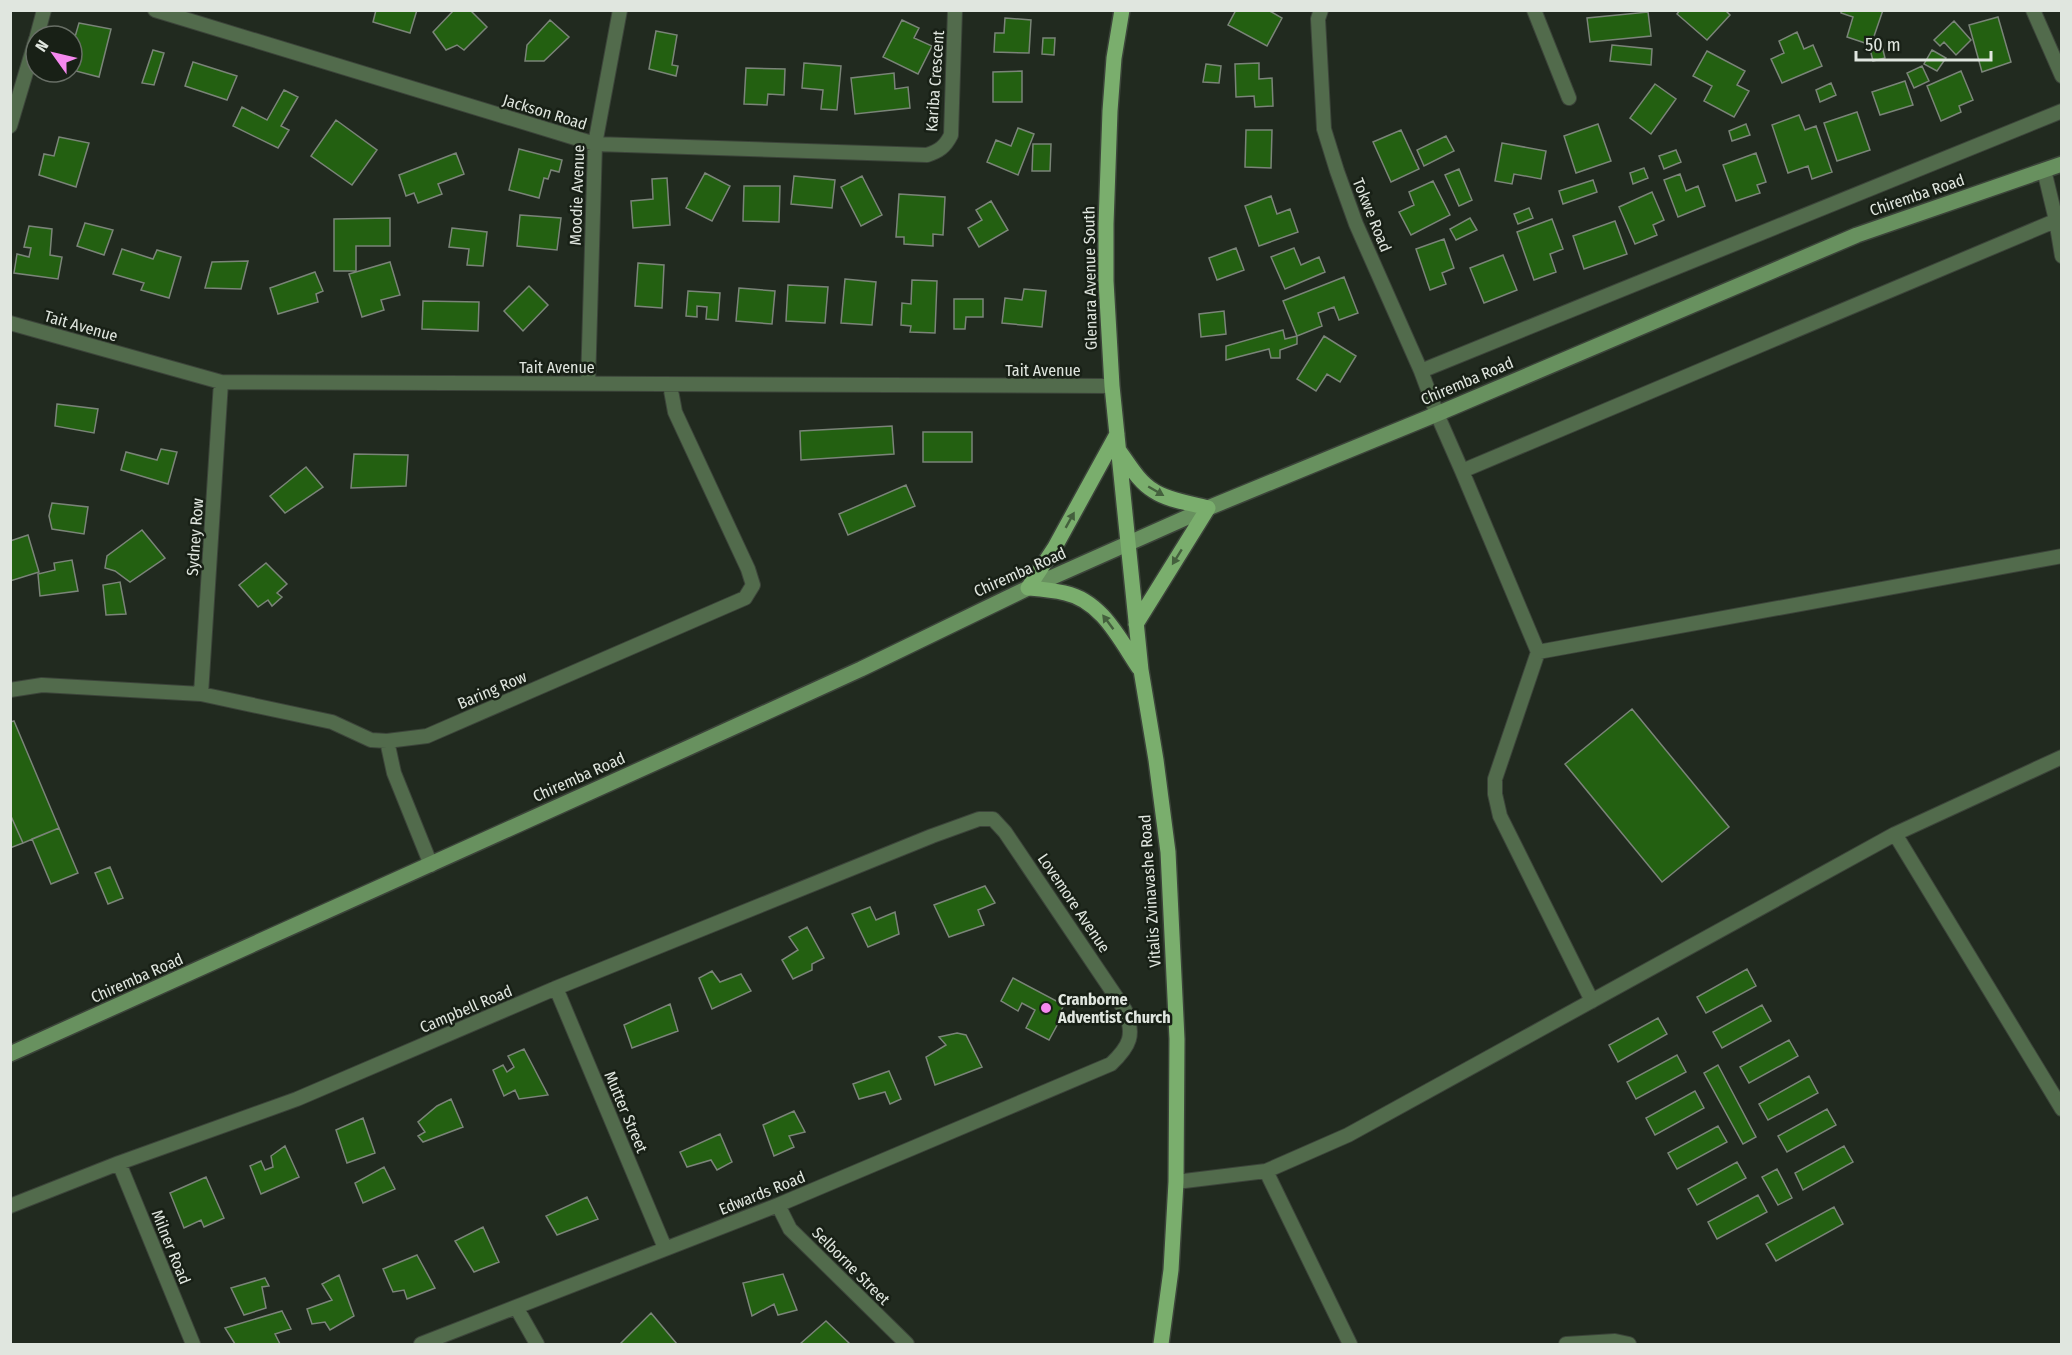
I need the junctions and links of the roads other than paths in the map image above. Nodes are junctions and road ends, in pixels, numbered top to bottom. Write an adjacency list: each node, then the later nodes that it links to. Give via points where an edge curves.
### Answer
1 (155, 10): 13 (street, Jackson Road)
2 (620, 10): 13 (street, Moodie Avenue)
3 (955, 10): 14 (street, Kariba Crescent, via 951,135)
4 (1122, 10): 24 (main road, Glenara Avenue South, via 1114,58 1106,224)
5 (1534, 10): 10 (street)
6 (2033, 10): 8 (street)
7 (1320, 15): 20 (street, Tokwe Road, via 1324,129 1356,224)
8 (2061, 76)
9 (24, 79): 12 (street)
10 (1569, 98)
11 (2061, 111): 20 (street, Chiremba Road)
12 (10, 126)
13 (594, 144): 14 (street, Jackson Road, via 927,155); 22 (street, Moodie Avenue)
14 (939, 151)
15 (2061, 164): 16 (main road, Chiremba Road)
16 (2044, 170): 17 (street); 25 (main road, Chiremba Road, via 1857,236)
17 (2059, 219): 18 (street); 28 (street)
18 (2061, 256)
19 (10, 323): 21 (street, Tait Avenue)
20 (1421, 371): 25 (street, Tokwe Road)
21 (221, 382): 22 (street, Tait Avenue); 37 (street, Sydney Row)
22 (588, 384): 23 (street, Tait Avenue)
23 (670, 385): 24 (street, Tait Avenue); 38 (street, Baring Row, via 675,412 748,569 753,585 745,598 427,736)
24 (1112, 386): 26 (main road, Glenara Avenue South)
25 (1437, 414): 28 (street, Tokwe Road); 29 (main road, Chiremba Road)
26 (1117, 434): 27 (main road, Glenara Avenue South); 32 (main road, one-way to 26)
27 (1119, 453): 29 (main road, one-way to 29, via 1154,492); 30 (main road, Glenara Avenue South)
28 (1462, 471): 34 (street, Tokwe Road)
29 (1208, 508): 30 (main road, Chiremba Road); 33 (main road, one-way to 33)
30 (1128, 544): 32 (main road, Chiremba Road); 33 (main road, Vitalis Zvinavashe Road)
31 (2061, 556): 34 (street)
32 (1028, 588): 35 (main road, one-way to 32, via 1104,616 1087,603 1067,593); 42 (main road, Chiremba Road, via 861,669)
33 (1136, 624): 35 (main road, Vitalis Zvinavashe Road)
34 (1538, 652): 44 (street, via 1495,779 1495,795 1500,816)
35 (1141, 670): 50 (main road, Vitalis Zvinavashe Road, via 1168,852 1177,1039)
36 (10, 690): 37 (street, Baring Row, via 42,686)
37 (201, 694): 38 (street, Baring Row, via 332,722 370,740)
38 (387, 741): 42 (street, via 394,772)
39 (2061, 757): 40 (street)
40 (1895, 834): 44 (street); 47 (street)
41 (932, 836): 43 (street, Campbell Road); 46 (street, Lovemore Avenue, via 979,819 993,819 1005,832 1125,1010 1131,1025 1130,1039)
42 (431, 865): 45 (main road, Chiremba Road)
43 (556, 988): 48 (street, Campbell Road, via 297,1099); 53 (street, Mutter Street)
44 (1592, 1001): 49 (street, via 1348,1135)
45 (10, 1054)
46 (1111, 1064): 51 (street, Edwards Road)
47 (2061, 1109)
48 (119, 1163): 52 (street, Campbell Road); 56 (street, Milner Road)
49 (1266, 1171): 50 (street); 55 (street)
50 (1176, 1182): 60 (main road, Vitalis Zvinavashe Road, via 1171,1270)
51 (778, 1205): 53 (street, Edwards Road); 59 (street, Selborne Street, via 790,1229)
52 (10, 1206)
53 (665, 1248): 54 (street, Edwards Road)
54 (516, 1307): 57 (street, Edwards Road); 58 (street)
55 (1345, 1343)
56 (193, 1344)
57 (421, 1344)
58 (537, 1344)
59 (907, 1344)
60 (1161, 1344)
61 (1566, 1344): 62 (street)
62 (1629, 1344)

